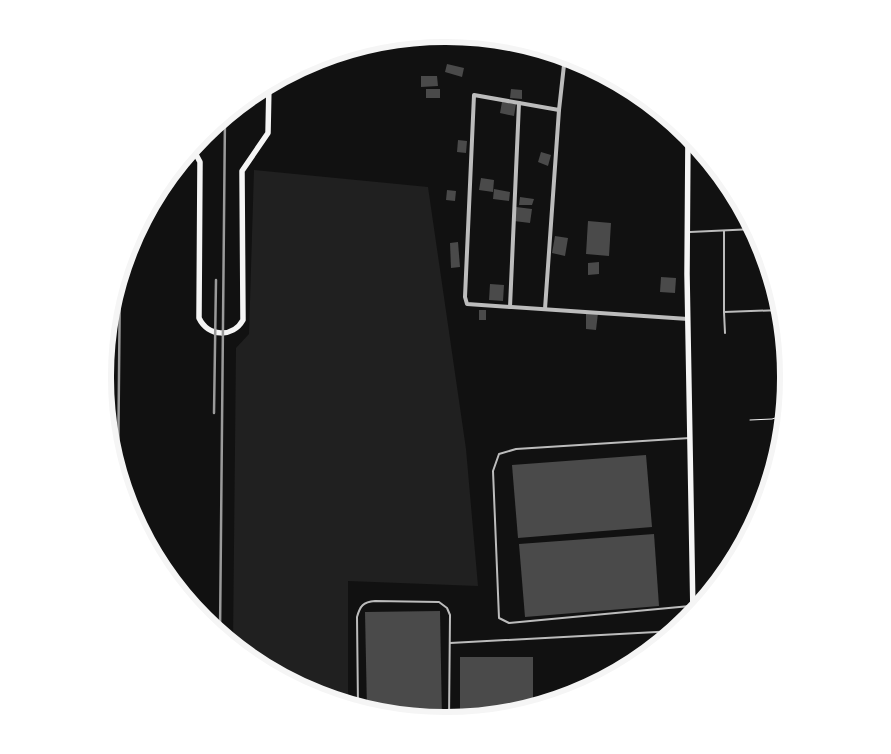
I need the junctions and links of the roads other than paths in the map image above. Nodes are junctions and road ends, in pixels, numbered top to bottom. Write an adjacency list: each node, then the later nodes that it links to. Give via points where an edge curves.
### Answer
1 (564, 64): 4 (street)
2 (269, 93): 6 (main road, via 268,133 242,171 243,320 233,330 215,333 203,327 199,318 200,162)
3 (519, 103): 4 (street); 10 (street); 10 (street, via 474,95 465,298 467,304)
4 (559, 110): 11 (street)
5 (688, 146): 9 (main road)
6 (196, 154)
7 (746, 230): 8 (lane)
8 (724, 231): 9 (lane); 13 (lane)
9 (688, 233): 14 (main road)
10 (510, 307): 11 (street)
11 (545, 309): 14 (street)
12 (774, 310): 13 (lane)
13 (724, 312): 15 (lane)
14 (688, 319): 16 (main road)
15 (725, 332)
16 (690, 438): 17 (main road); 18 (lane, via 516,449 499,454 493,471 499,618 509,623)
17 (693, 602)
18 (689, 606)
19 (663, 631): 20 (lane)
20 (450, 643): 21 (lane, via 450,614 439,602 366,602 360,607 357,617); 22 (lane)
21 (358, 700)
22 (449, 712)

